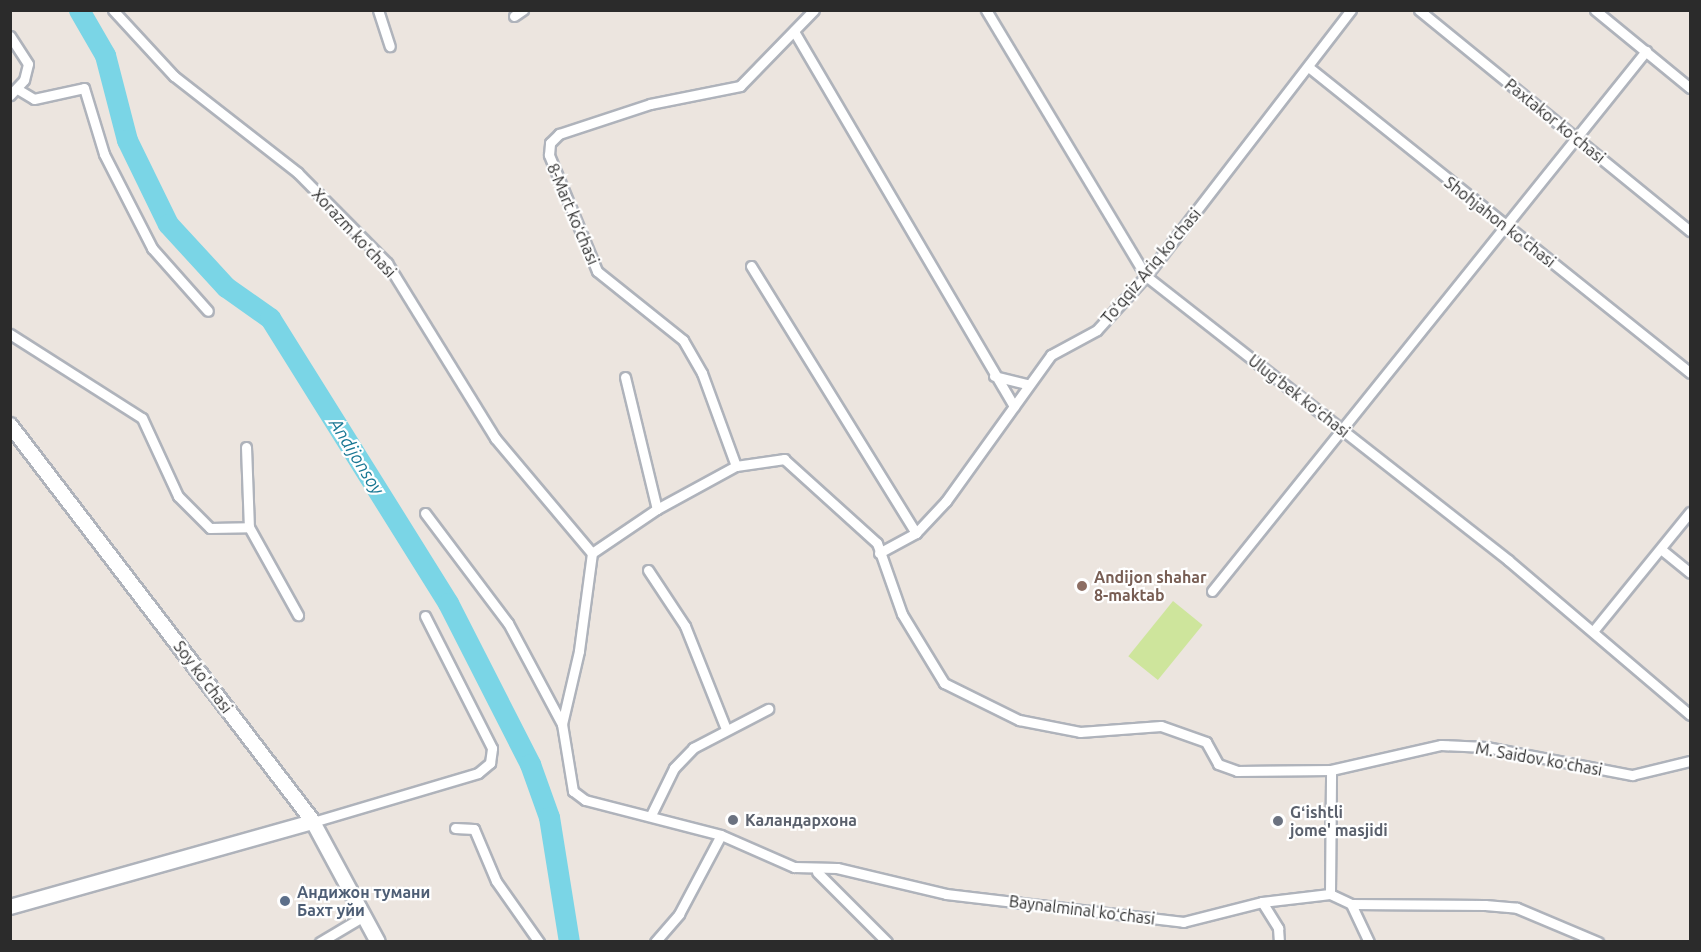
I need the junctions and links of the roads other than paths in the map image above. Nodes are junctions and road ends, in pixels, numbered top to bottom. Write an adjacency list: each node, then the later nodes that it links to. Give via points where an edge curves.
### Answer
1 (113, 10): 38 (street, Xorazm koʻchasi, via 174,76 298,173 387,263 495,438)
2 (378, 10): 10 (street)
3 (814, 10): 8 (street, 8-Mart koʻchasi)
4 (986, 10): 19 (street, Ulugʻbek koʻchasi)
5 (1351, 10): 12 (street, Toʻqqiz Ariq koʻchasi)
6 (1419, 10): 15 (street, Paxtakor koʻchasi)
7 (1595, 10): 11 (street)
8 (795, 33): 23 (street); 30 (street, 8-Mart koʻchasi, via 740,86 651,104 559,134 550,143 549,155 597,271 683,340 702,373)
9 (10, 36): 14 (street, via 28,64)
10 (390, 46)
11 (1646, 51): 13 (street); 15 (street)
12 (1311, 69): 16 (street, Shohjahon ko'chasi); 19 (street, Toʻqqiz Ariq koʻchasi)
13 (1690, 88)
14 (15, 92): 20 (street, via 34,99 84,88 104,154 152,248)
15 (1576, 138): 16 (street); 17 (street, Paxtakor koʻchasi)
16 (1505, 227): 22 (street, Shohjahon ko'chasi); 28 (street)
17 (1690, 231)
18 (750, 266): 35 (street)
19 (1146, 276): 25 (street, Toʻqqiz Ariq koʻchasi, via 1097,330 1051,355); 28 (street, Ulugʻbek koʻchasi)
20 (208, 311)
21 (10, 334): 34 (street, via 142,418 178,496 210,528)
22 (1690, 373)
23 (994, 376): 25 (street); 26 (street)
24 (625, 377): 31 (street)
25 (1029, 386): 26 (street, Toʻqqiz Ariq koʻchasi)
26 (1014, 407): 35 (street, Toʻqqiz Ariq koʻchasi)
27 (10, 425): 52 (main road, Soy ko'chasi)
28 (1341, 429): 41 (street); 44 (street, Ulugʻbek koʻchasi)
29 (246, 447): 34 (street)
30 (736, 466): 31 (street, M. Saidov koʻchasi); 37 (street, M. Saidov koʻchasi, via 772,457 792,464 877,543)
31 (657, 509): 38 (street, M. Saidov koʻchasi)
32 (1690, 512): 36 (street)
33 (425, 513): 47 (street, via 508,623)
34 (249, 527): 42 (street)
35 (916, 533): 37 (street, Toʻqqiz Ariq koʻchasi)
36 (1662, 550): 40 (street); 44 (street)
37 (879, 552): 50 (street, M. Saidov koʻchasi, via 902,614 944,683 1018,720 1080,732 1161,726 1206,742 1218,764 1237,771)
38 (592, 554): 47 (street, via 579,651)
39 (648, 570): 48 (street, via 685,626)
40 (1690, 573)
41 (1212, 591)
42 (298, 615)
43 (424, 616): 52 (street, via 492,748 490,763 478,773)
44 (1594, 630): 46 (street, Ulugʻbek koʻchasi)
45 (768, 709): 48 (street)
46 (1690, 715)
47 (562, 724): 51 (street, Baynalminal koʻchasi, via 573,790 585,800)
48 (726, 729): 51 (street, via 693,748 674,768)
49 (1690, 761): 50 (street, M. Saidov koʻchasi, via 1632,775 1486,747 1441,745)
50 (1331, 770): 56 (street)
51 (651, 815): 54 (street, Baynalminal koʻchasi)
52 (313, 822): 59 (main road); 60 (main road, Soy ko'chasi)
53 (454, 828): 63 (street, via 474,830 496,881)
54 (721, 836): 55 (street, Baynalminal koʻchasi); 64 (street, via 679,914)
55 (817, 872): 57 (street, Baynalminal koʻchasi, via 837,868 946,894 1183,922); 65 (street)
56 (1330, 894): 57 (street, Baynalminal koʻchasi); 58 (street)
57 (1262, 902): 66 (street, via 1278,928)
58 (1351, 904): 67 (street); 68 (street, via 1516,908)
59 (10, 907)
60 (364, 916): 61 (street); 62 (main road, Soy ko'chasi)
61 (320, 942)
62 (378, 942)
63 (539, 942)
64 (655, 942)
65 (887, 942)
66 (1279, 942)
67 (1369, 942)
68 (1598, 942)

